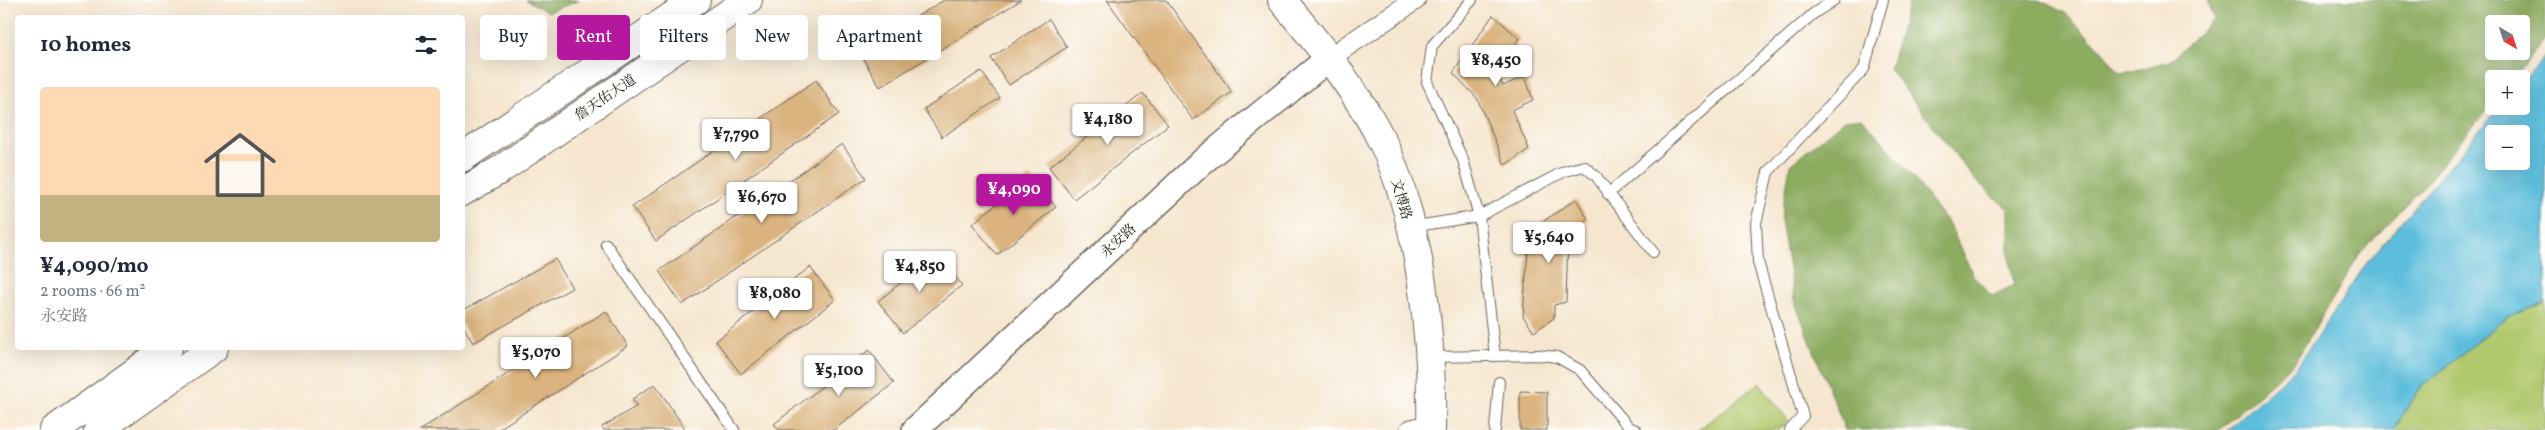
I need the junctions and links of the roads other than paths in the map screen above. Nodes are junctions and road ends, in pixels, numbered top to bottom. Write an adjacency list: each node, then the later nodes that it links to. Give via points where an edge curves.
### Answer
1 (696, 0): 9 (main road)
2 (748, 0): 10 (main road, 詹天佑大道, via 500,170)
3 (1282, 0): 8 (main road, 文博路)
4 (1415, 0): 8 (street)
5 (1472, 0): 12 (lane, via 1432,46 1427,82 1463,160)
6 (1834, 0): 11 (lane, via 1813,14)
7 (1883, 0): 28 (lane, via 1864,69 1768,172 1756,223 1758,262 1803,416)
8 (1329, 58): 13 (main road, 文博路, via 1383,143 1399,184); 25 (street, 永安路, via 1202,162)
9 (465, 156)
10 (465, 190)
11 (1608, 194): 12 (lane, via 1596,176 1584,166 1565,171); 15 (lane)
12 (1479, 216): 13 (lane); 18 (lane)
13 (1410, 228): 19 (main road, 文博路, via 1424,309)
14 (606, 244): 24 (lane)
15 (1653, 252)
16 (165, 350): 22 (main road)
17 (211, 350): 23 (main road)
18 (1495, 356): 19 (lane); 27 (lane, via 1539,354 1557,357 1580,370 1629,427)
19 (1428, 357): 21 (main road, 文博路)
20 (1500, 382): 26 (lane)
21 (1424, 428)
22 (54, 430)
23 (98, 430)
24 (734, 430)
25 (915, 430)
26 (1495, 430)
27 (1636, 430)
28 (1790, 430)

